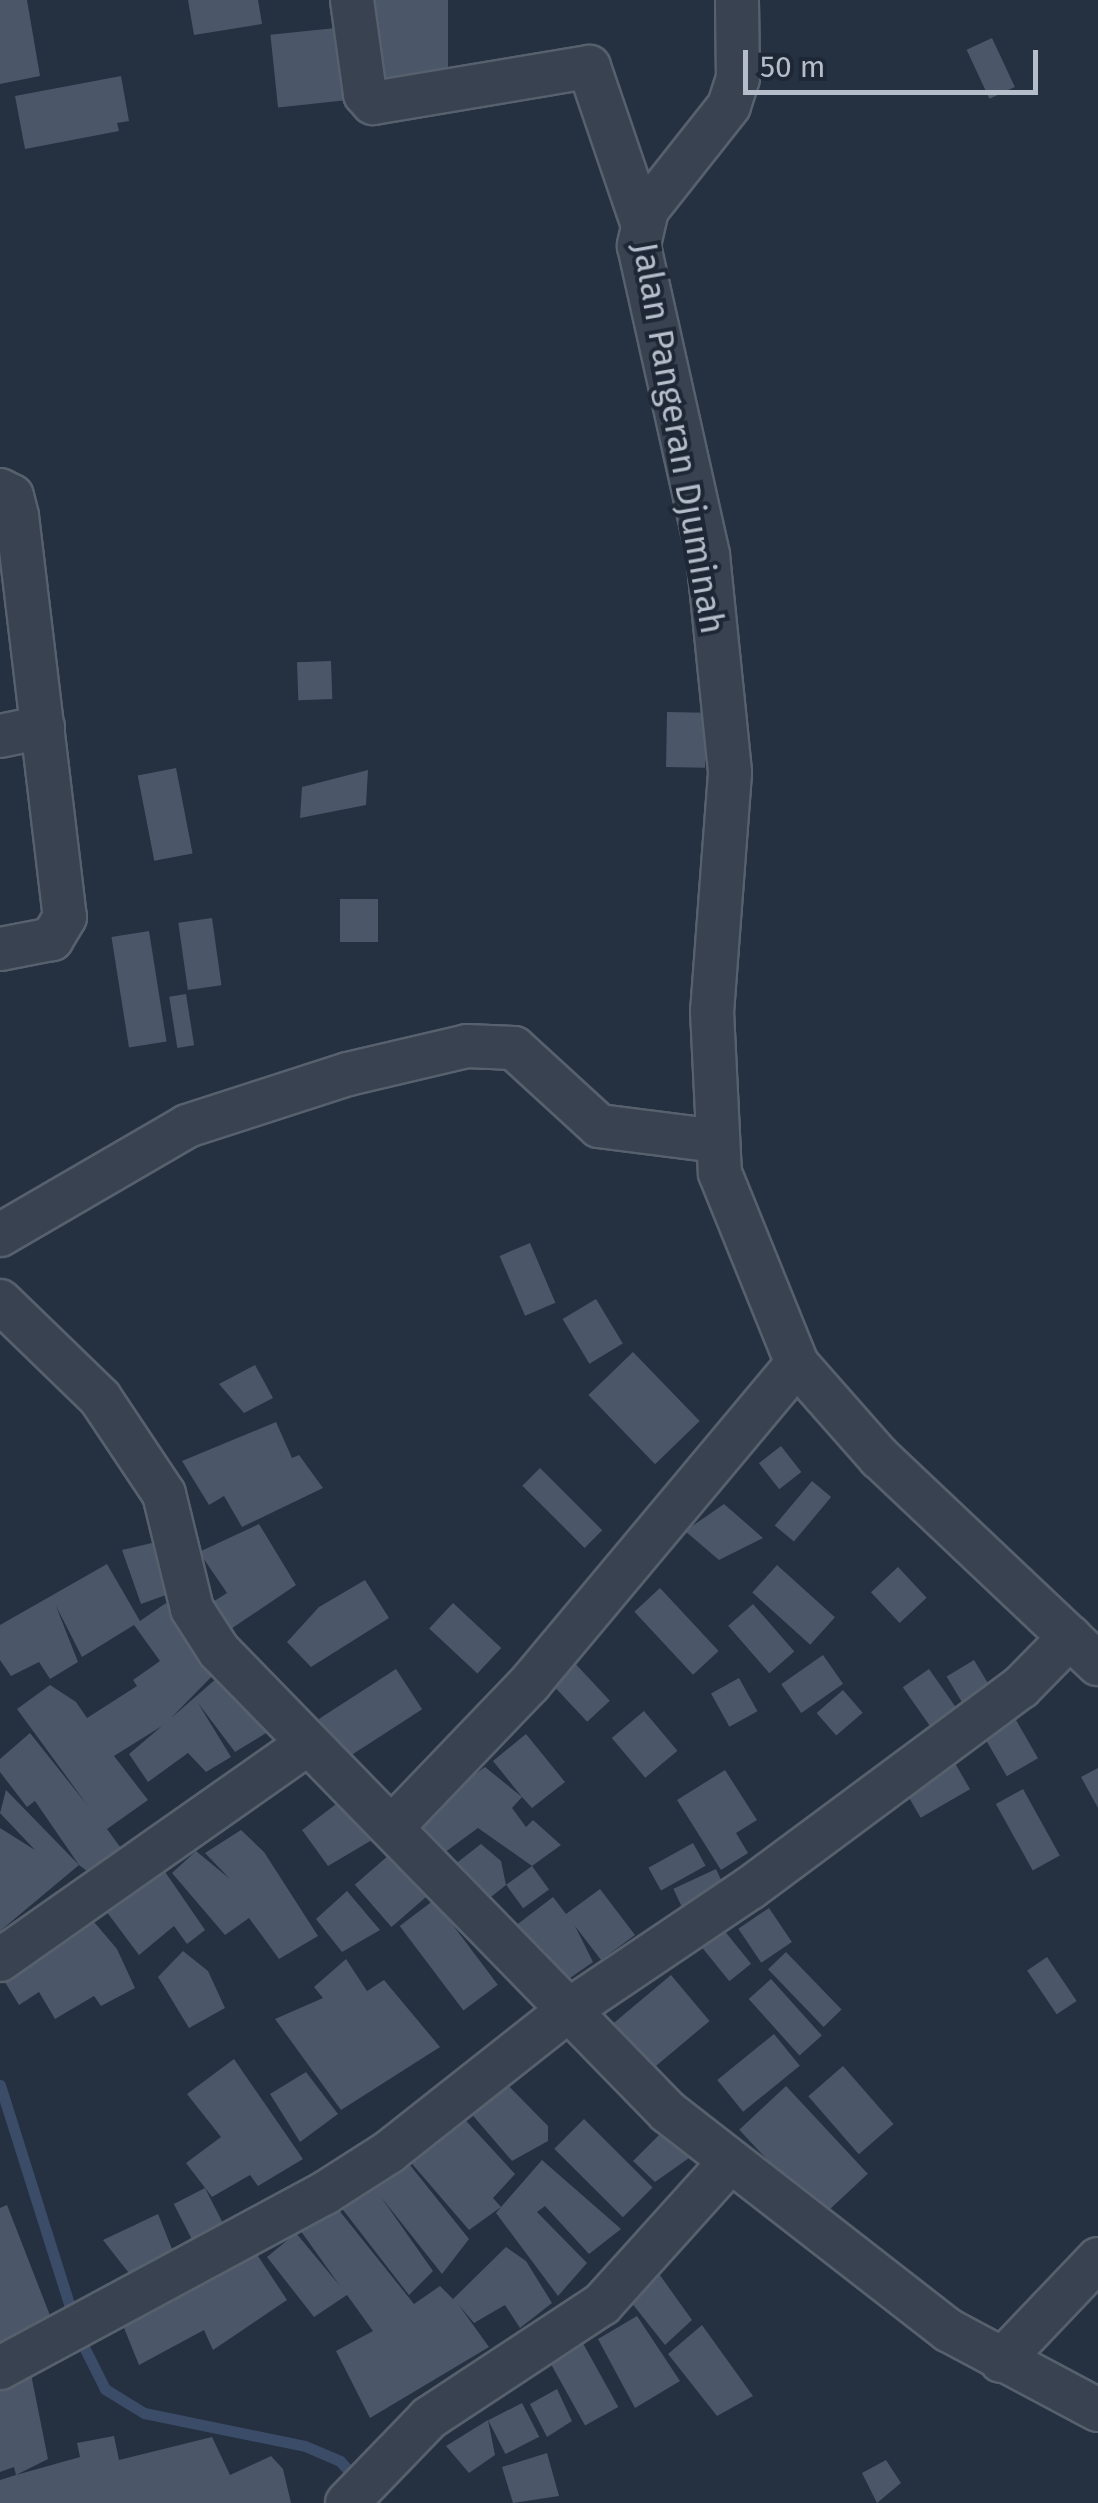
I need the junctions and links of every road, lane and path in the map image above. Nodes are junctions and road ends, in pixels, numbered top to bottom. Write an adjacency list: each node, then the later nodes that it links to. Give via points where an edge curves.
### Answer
1 (352, 0): 3 (street, via 365,94 373,103 589,67)
2 (737, 0): 3 (street, Jalan Pangeran Djuminah, via 738,78 729,106)
3 (642, 223): 8 (street, Jalan Pangeran Djuminah, via 639,246 708,555 730,773 712,1011)
4 (0, 490): 5 (street, via 12,496 18,516)
5 (42, 727): 6 (street); 7 (street, via 65,926 41,944)
6 (0, 736)
7 (0, 948)
8 (717, 1142): 9 (street, via 599,1126 514,1048 482,1044 230,1109 136,1151); 11 (street, Jalan Pangeran Djuminah, via 720,1173)
9 (0, 1235)
10 (0, 1301): 13 (street, via 100,1398 164,1494 192,1609 203,1628)
11 (797, 1364): 12 (street, Jalan Pangeran Djuminah, via 880,1458); 14 (street, via 530,1683)
12 (1084, 1650): 16 (street, via 1021,1687 750,1888)
13 (306, 1745): 14 (street); 15 (street)
14 (394, 1825): 16 (street)
15 (0, 1960)
16 (569, 2010): 17 (street); 20 (street, via 325,2194)
17 (728, 2164): 19 (street, via 948,2330); 22 (street, via 602,2304 430,2418)
18 (1098, 2259): 19 (street)
19 (1000, 2361): 21 (street)
20 (0, 2368)
21 (1098, 2410)
22 (353, 2500)

